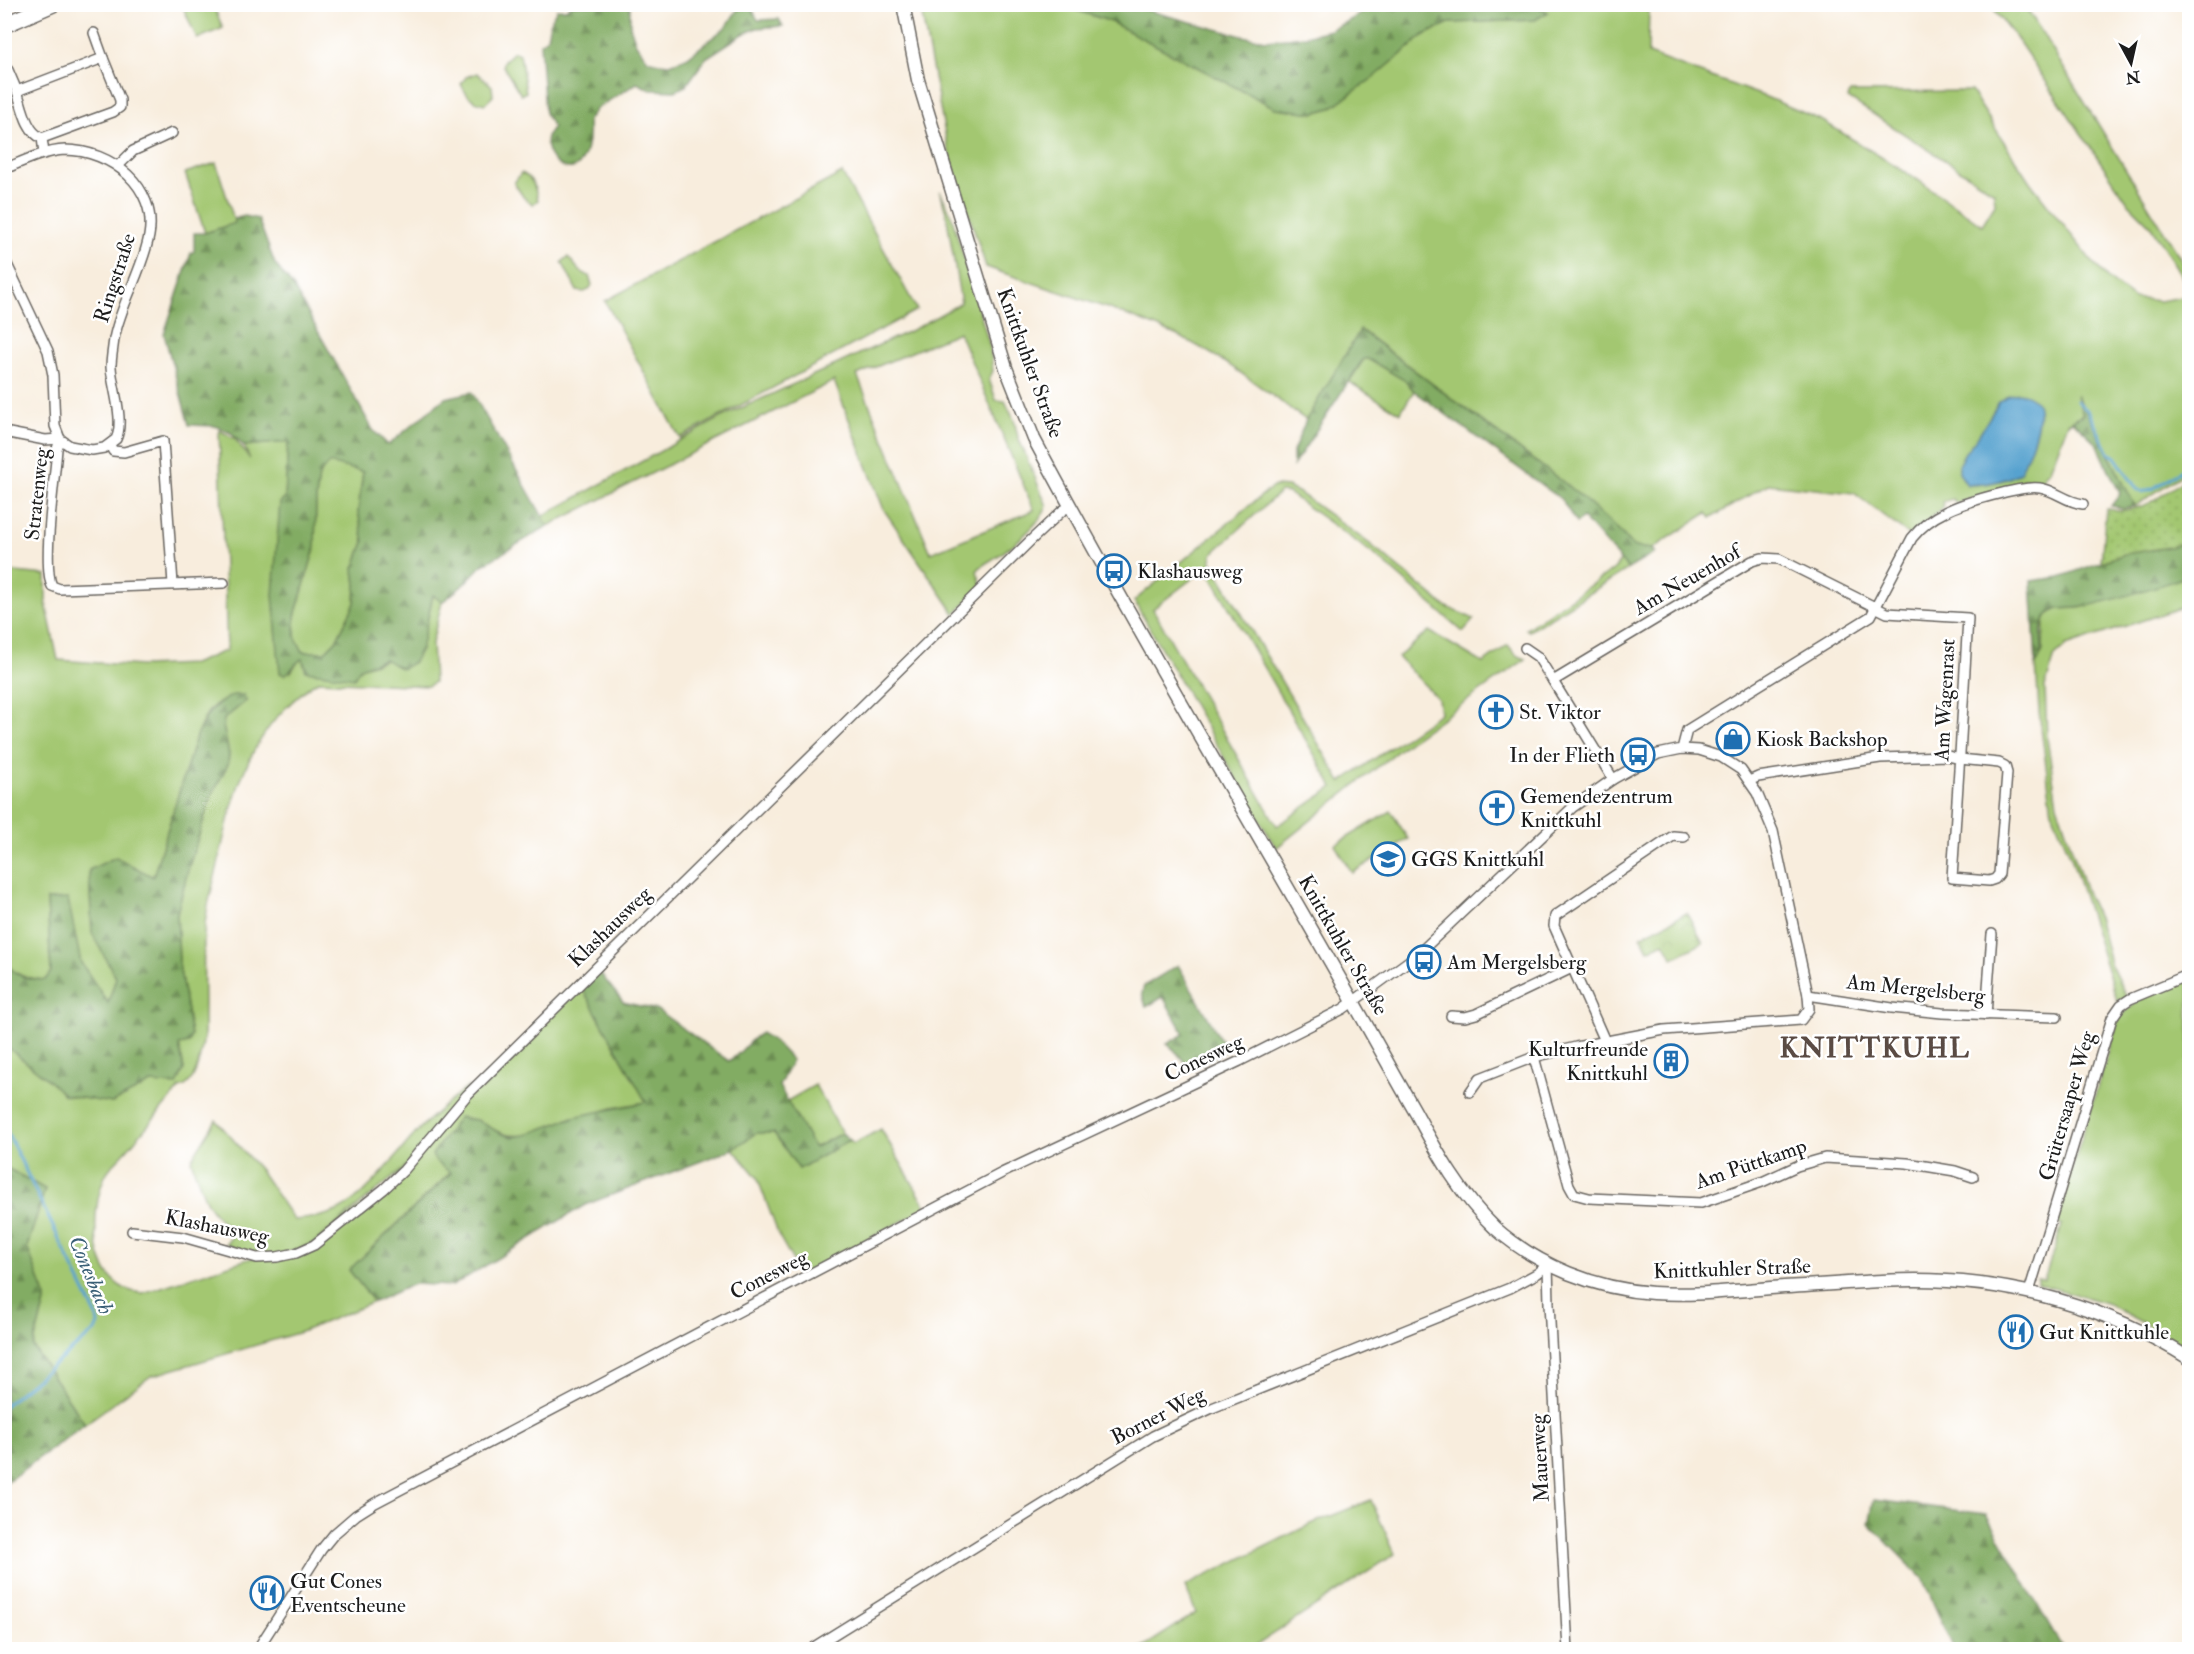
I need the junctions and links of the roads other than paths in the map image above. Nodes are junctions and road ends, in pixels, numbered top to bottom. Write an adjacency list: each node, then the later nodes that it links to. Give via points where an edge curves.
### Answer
1 (53, 4): 3 (main road)
2 (903, 4): 19 (street, Knittkuhler Straße, via 918,80 1006,368 1034,439)
3 (4, 25)
4 (94, 33): 5 (street)
5 (103, 58): 7 (street); 9 (street, via 120,107)
6 (8, 70): 7 (street)
7 (17, 91): 9 (street, via 32,130)
8 (172, 133): 11 (street, via 133,151)
9 (42, 138): 10 (street)
10 (44, 153): 11 (street, Ringstraße, via 89,153); 12 (street, Ringstraße)
11 (118, 166): 17 (street, Ringstraße, via 142,193 150,222 146,247 120,314 114,341 111,367 118,434)
12 (4, 169)
13 (4, 258): 14 (street, Stratenweg)
14 (9, 278): 16 (street, Stratenweg, via 48,351 55,426)
15 (4, 432): 16 (street)
16 (60, 439): 17 (street, via 70,446 92,450); 21 (street, Stratenweg, via 49,557 51,586 60,589)
17 (110, 445): 21 (street, via 113,451 124,452 163,441)
18 (2083, 504): 22 (street, via 2033,487 1945,512 1912,538)
19 (1070, 506): 34 (street, Knittkuhler Straße); 42 (street, Klashausweg, via 563,999 467,1095 397,1176 314,1245 286,1255 257,1258 183,1237)
20 (224, 583): 21 (street, Stratenweg)
21 (173, 584)
22 (1876, 607): 24 (street, Am Neuenhof, via 1779,559 1761,558); 25 (street, via 1871,616 1687,730); 26 (street, Am Wagenrast, via 1887,613 1968,618)
23 (1525, 648): 24 (street, via 1538,657)
24 (1553, 681): 27 (street)
25 (1682, 749): 27 (street, via 1658,754); 28 (street, via 1721,757 1741,770)
26 (1960, 759): 26 (street, Am Wagenrast, via 1999,763 2007,773 1999,874 1989,881 1952,878); 28 (street, via 1880,758)
27 (1613, 779): 34 (street, via 1573,807 1417,955)
28 (1749, 781): 33 (street, via 1773,831)
29 (1684, 837): 31 (street, via 1673,836 1555,916 1554,926)
30 (1992, 934): 35 (street)
31 (1574, 967): 36 (street, via 1476,1014); 38 (street)
32 (2190, 974): 44 (street, Grütersaaper Weg, via 2130,999 2112,1018)
33 (1808, 995): 35 (street, Am Mergelsberg, via 1892,1008); 38 (street, via 1809,1009 1801,1020 1673,1029)
34 (1354, 1002): 43 (street, Knittkuhler Straße, via 1450,1174 1495,1227); 46 (street, Conesweg, via 1240,1061 1002,1173 375,1503 334,1534 321,1550)
35 (1986, 1015): 37 (street, Am Mergelsberg)
36 (1451, 1016)
37 (2057, 1017)
38 (1605, 1041): 39 (street)
39 (1534, 1057): 40 (street, via 1480,1078); 41 (street, Am Püttkamp, via 1569,1185 1574,1194 1583,1197 1701,1203 1825,1158 1907,1163)
40 (1470, 1092)
41 (1973, 1177)
42 (132, 1231)
43 (1548, 1264): 44 (street, Knittkuhler Straße, via 1608,1286 1652,1293 1917,1280 1969,1282); 47 (street, Borner Weg, via 1510,1288 1212,1408 1153,1436); 48 (street, Mauerweg)
44 (2029, 1292): 45 (street, Knittkuhler Straße, via 2125,1324)
45 (2190, 1359)
46 (256, 1650)
47 (809, 1650)
48 (1568, 1650)

